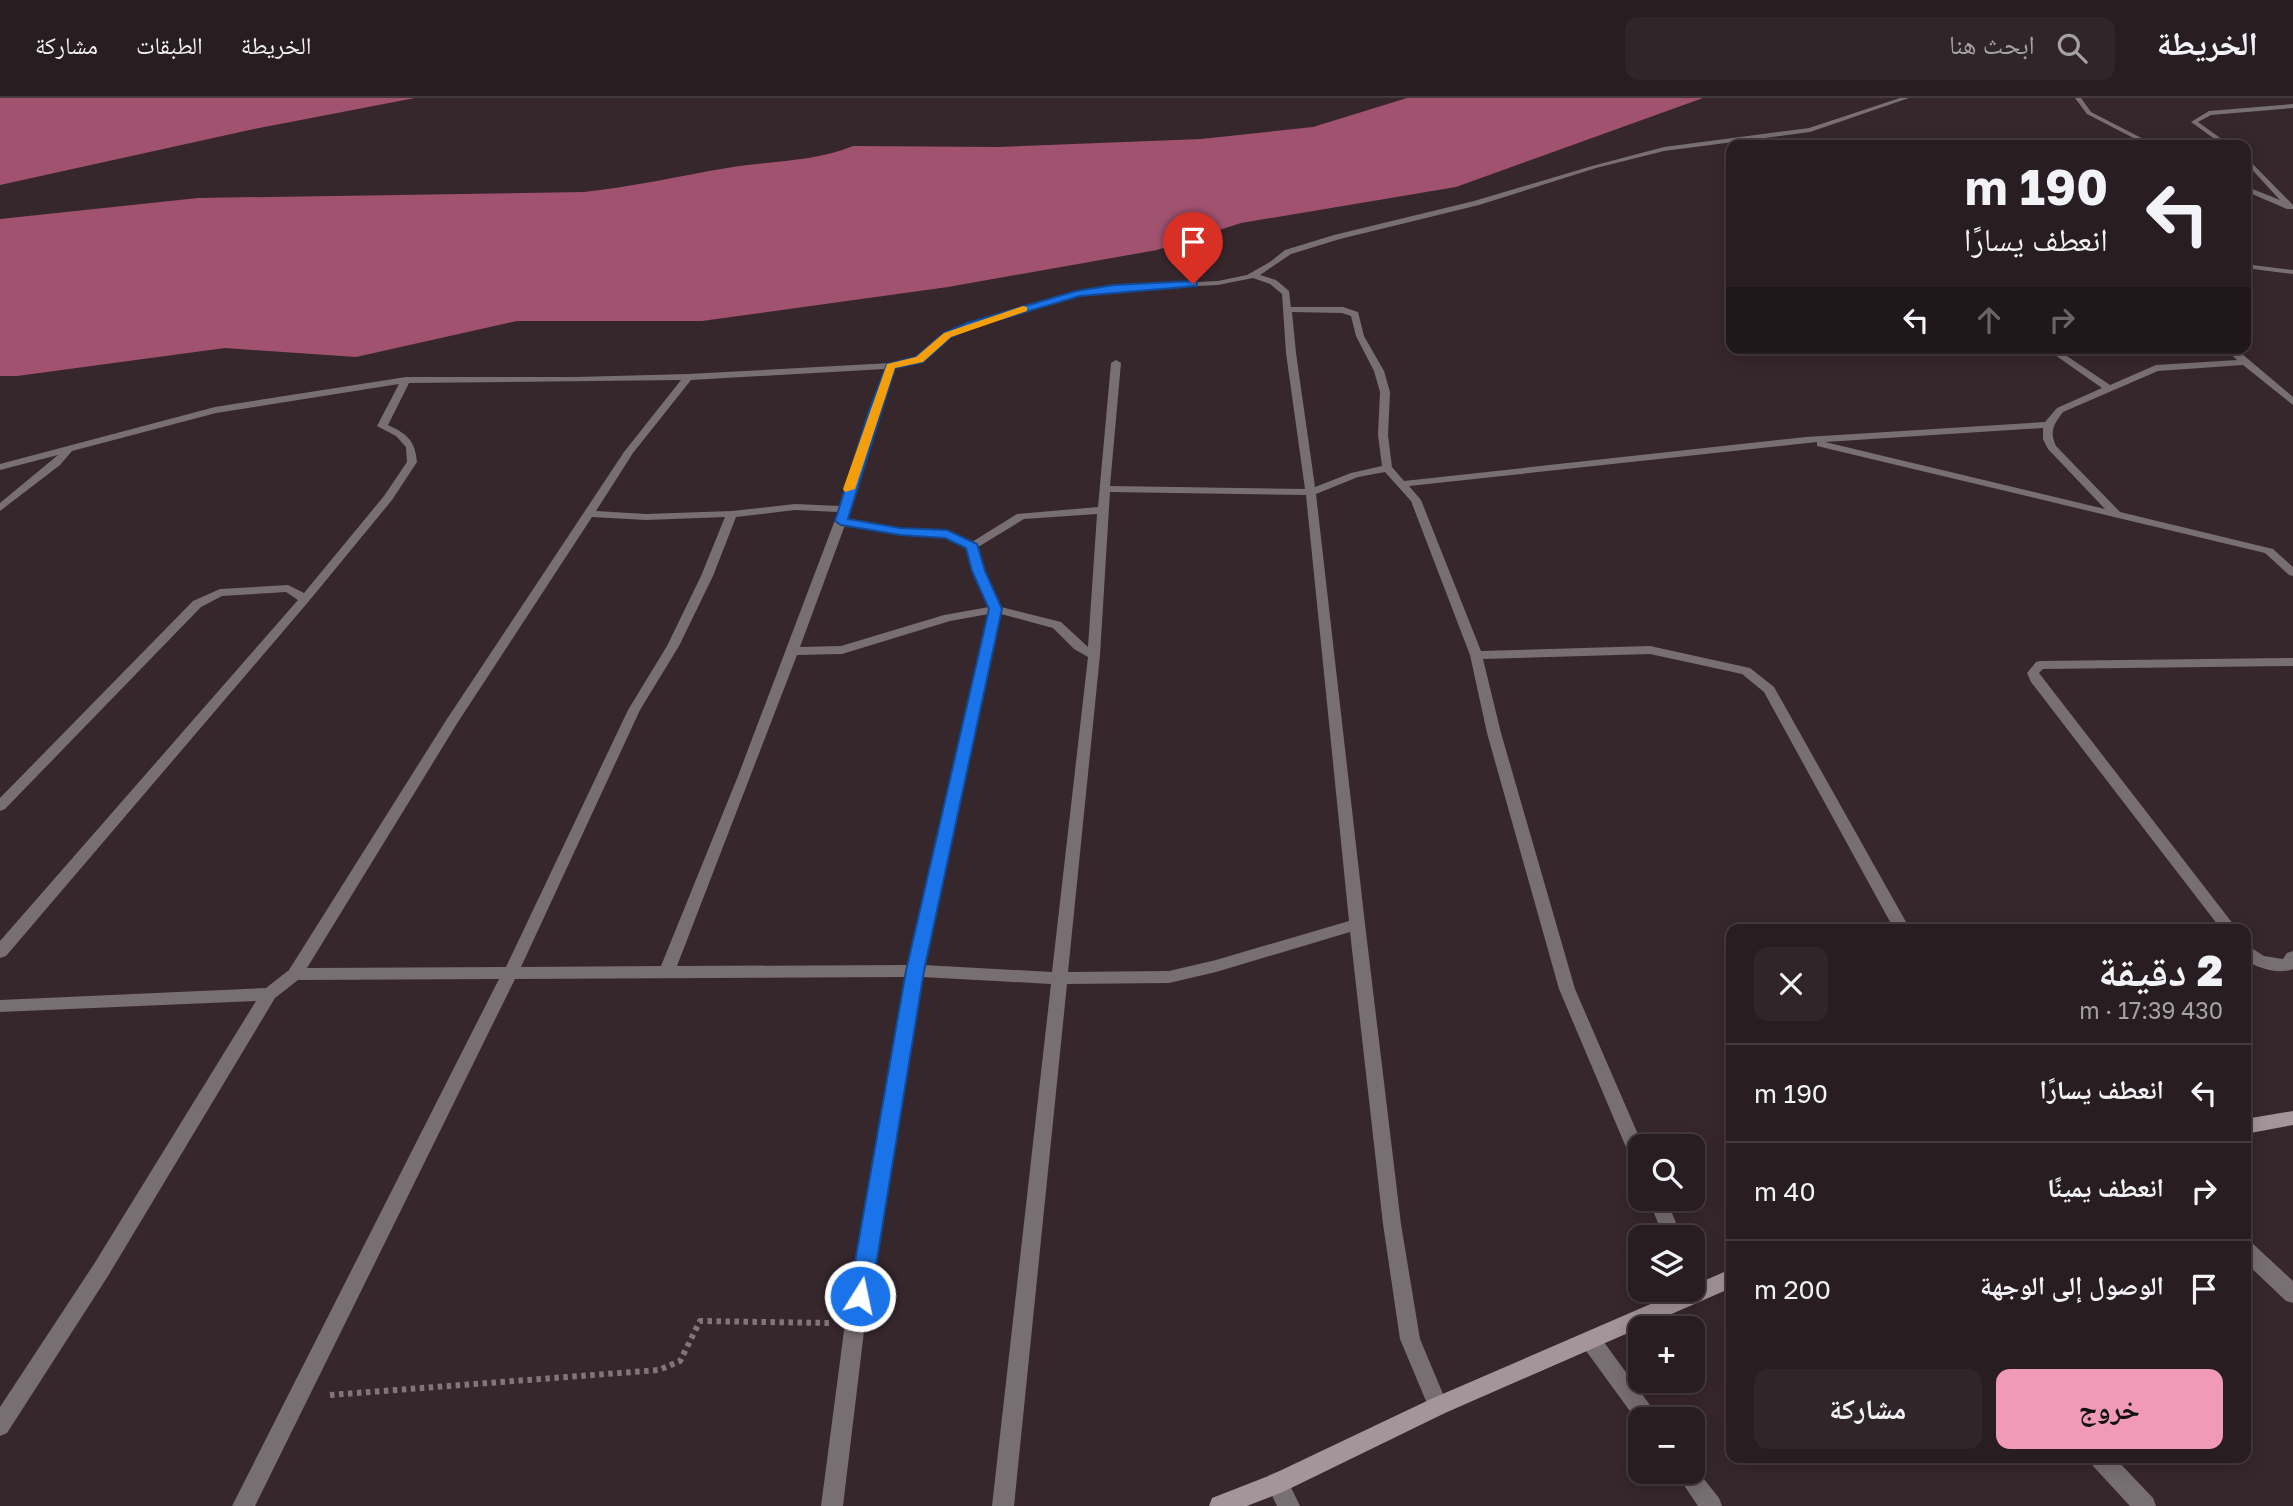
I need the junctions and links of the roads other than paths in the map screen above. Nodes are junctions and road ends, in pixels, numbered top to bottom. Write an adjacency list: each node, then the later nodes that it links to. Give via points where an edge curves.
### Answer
1 (1906, 98): 4 (street, via 1810,130)
2 (2078, 98): 5 (street, via 2090,113)
3 (2293, 106): 6 (street, via 2209,113 2194,122)
4 (1733, 140)
5 (2141, 140)
6 (2220, 140)
7 (1726, 141): 13 (street, via 1664,149 1313,244 1288,252)
8 (2251, 164): 10 (street)
9 (2251, 190): 10 (street)
10 (2292, 207)
11 (2251, 267): 12 (street)
12 (2293, 272)
13 (1254, 275): 14 (street, via 1286,293); 19 (street, via 1218,283 1079,293 971,325 947,335 920,359)
14 (1287, 309): 28 (street, via 1355,314 1385,392); 31 (street)
15 (2058, 354): 22 (street)
16 (2234, 354): 17 (street)
17 (2243, 362): 22 (street, via 2156,368); 23 (street)
18 (1116, 363): 30 (street)
19 (891, 366): 20 (street); 37 (street)
20 (688, 377): 21 (street); 34 (street, via 629,452)
21 (405, 380): 26 (street, via 215,410); 40 (street, via 382,426 400,434 411,447 412,462)
22 (2108, 388): 24 (street, via 2060,410)
23 (2293, 402)
24 (2048, 425): 25 (street); 36 (street, via 2052,447)
25 (1806, 440): 29 (street); 36 (street)
26 (71, 446): 27 (street); 32 (street)
27 (0, 467)
28 (1387, 468): 29 (street); 31 (street)
29 (1401, 484): 44 (street, via 1416,500)
30 (1106, 489): 31 (street); 33 (street)
31 (1311, 492): 47 (street)
32 (0, 508)
33 (1103, 510): 38 (street, via 1021,516); 43 (street)
34 (590, 514): 35 (street); 56 (street, via 452,722)
35 (732, 514): 37 (street, via 795,507); 54 (street, via 708,576 634,710)
36 (2116, 514): 39 (street, via 2269,551)
37 (843, 515): 38 (street, via 900,532 947,534); 42 (street)
38 (972, 546): 41 (street)
39 (2293, 573)
40 (305, 599): 46 (street, via 288,588 208,596); 50 (street)
41 (996, 609): 42 (street, via 948,618 842,650); 43 (street, via 1057,625); 53 (street)
42 (792, 651): 55 (street)
43 (1094, 655): 57 (street)
44 (1476, 655): 48 (street, via 1650,650 1746,671 1769,690); 62 (street, via 1567,989)
45 (2293, 662): 49 (street, via 2040,665 2033,673)
46 (0, 806)
47 (1357, 924): 57 (street, via 1169,977); 69 (street, via 1410,1339)
48 (1899, 924)
49 (2225, 924)
50 (0, 952)
51 (2251, 956): 52 (street, via 2269,965 2287,965)
52 (2293, 957)
53 (915, 971): 55 (street); 57 (street); 76 (street, via 855,1323)
54 (511, 972): 55 (street); 56 (street); 75 (street)
55 (667, 972)
56 (295, 974): 58 (street)
57 (1057, 978): 77 (street)
58 (269, 994): 59 (street); 71 (street)
59 (0, 1006)
60 (2293, 1118): 61 (street)
61 (2251, 1126)
62 (1629, 1134)
63 (2251, 1255): 66 (street)
64 (1726, 1279): 65 (street)
65 (1705, 1284)
66 (2293, 1294)
67 (1665, 1302): 68 (street)
68 (1591, 1341): 69 (street); 70 (street)
69 (1438, 1406): 73 (street)
70 (1639, 1407)
71 (0, 1426)
72 (2106, 1463): 81 (street)
73 (1277, 1483): 78 (street); 79 (street)
74 (1695, 1484): 80 (street)
75 (243, 1506)
76 (832, 1506)
77 (1003, 1506)
78 (1220, 1506)
79 (1289, 1506)
80 (1711, 1506)
81 (2146, 1506)

